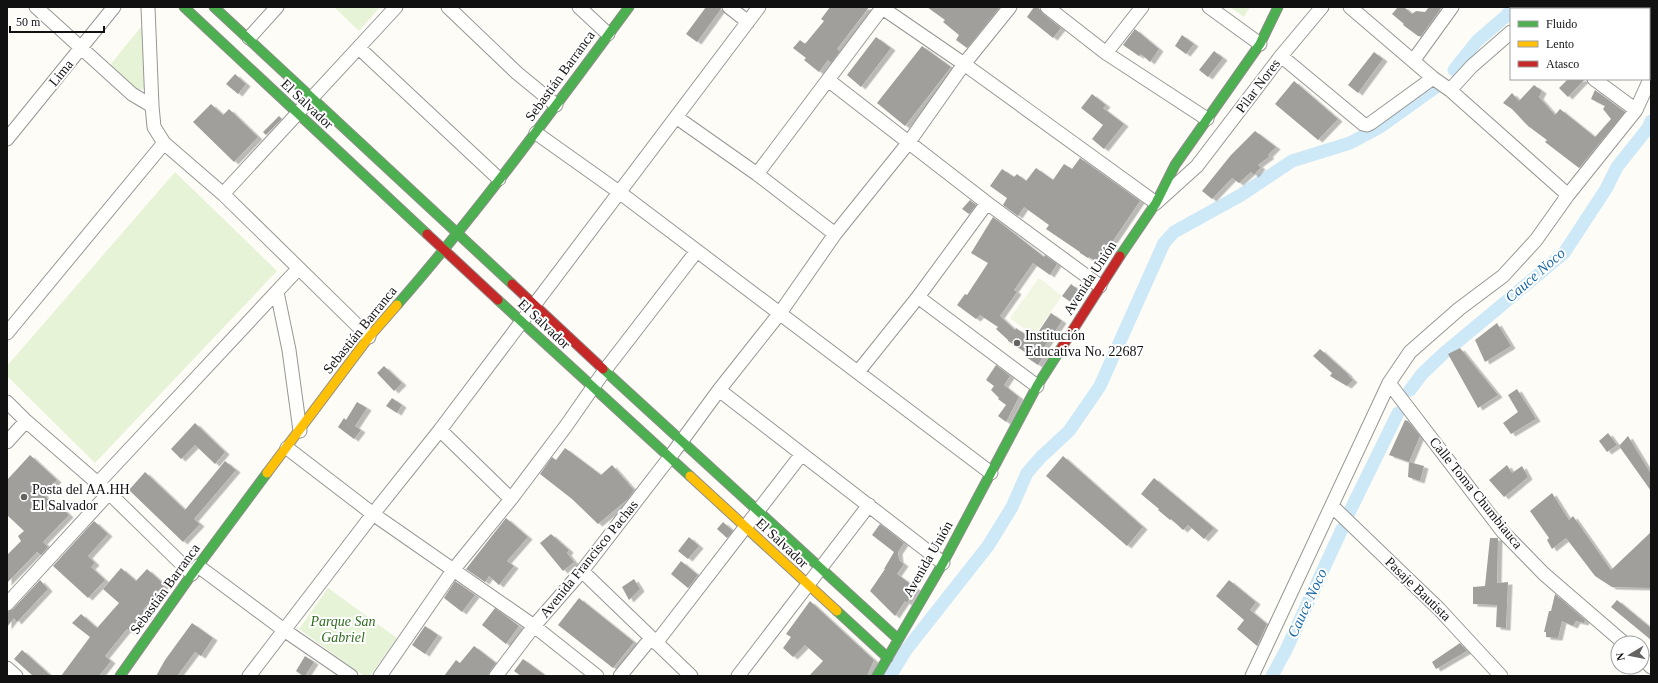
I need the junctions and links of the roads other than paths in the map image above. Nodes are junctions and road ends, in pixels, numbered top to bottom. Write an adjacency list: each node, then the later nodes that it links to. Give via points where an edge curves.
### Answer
1 (36, 7): 27 (street)
2 (114, 7): 27 (street, Lima)
3 (148, 7): 40 (street)
4 (184, 7): 42 (street, El Salvador)
5 (214, 7): 25 (street, El Salvador)
6 (277, 7): 25 (street)
7 (396, 7): 28 (street)
8 (448, 7): 39 (street)
9 (579, 7): 24 (street)
10 (629, 7): 24 (street, Sebastián Barranca)
11 (729, 7): 22 (street)
12 (759, 7): 22 (street)
13 (881, 7): 32 (street); 34 (street)
14 (1010, 7): 32 (street, Avenida Francisco Pachas)
15 (1047, 7): 29 (street)
16 (1142, 7): 29 (street)
17 (1209, 7): 26 (street)
18 (1278, 7): 26 (street, Avenida Unión)
19 (1350, 7): 31 (street)
20 (1452, 7): 31 (street)
21 (1315, 9): 30 (street, Pilar Nores)
22 (748, 22): 43 (street)
23 (1510, 33): 37 (street, via 1472,66)
24 (608, 34): 39 (street, Sebastián Barranca)
25 (249, 38): 38 (street, El Salvador)
26 (1260, 44): 44 (street, Avenida Unión)
27 (82, 48): 40 (street, via 132,94); 46 (street, Lima)
28 (359, 48): 38 (street); 50 (street)
29 (1106, 53): 44 (street)
30 (1281, 56): 33 (street, via 1367,125); 55 (street, Pilar Nores, via 1197,166)
31 (1413, 61): 33 (street)
32 (964, 64): 47 (street, Avenida Francisco Pachas); 55 (street)
33 (1433, 78): 37 (street)
34 (828, 80): 47 (street); 49 (street)
35 (1595, 80): 41 (street)
36 (1650, 80): 41 (street)
37 (1450, 90): 53 (street)
38 (312, 97): 42 (street); 56 (street, El Salvador)
39 (556, 105): 45 (street, Sebastián Barranca)
40 (152, 106): 48 (street, via 154,127)
41 (1636, 110): 53 (street)
42 (297, 114): 52 (street); 58 (street, El Salvador)
43 (676, 117): 49 (street); 51 (street)
44 (1207, 119): 55 (street, Avenida Unión, via 1175,165)
45 (536, 133): 50 (street, Sebastián Barranca); 51 (street)
46 (7, 139)
47 (909, 142): 54 (street); 57 (street, Avenida Francisco Pachas)
48 (164, 143): 52 (street); 67 (street)
49 (757, 174): 57 (street)
50 (499, 179): 56 (street, Sebastián Barranca)
51 (619, 192): 59 (street); 64 (street)
52 (223, 194): 60 (street)
53 (1568, 195): 71 (street, via 1536,240 1503,276 1459,309 1410,352)
54 (987, 203): 61 (street); 63 (street)
55 (1156, 203): 61 (street, Avenida Unión)
56 (458, 234): 58 (street, Sebastián Barranca); 64 (street, El Salvador)
57 (835, 234): 65 (street, Avenida Francisco Pachas)
58 (445, 250): 66 (street, El Salvador); 68 (street, Sebastián Barranca)
59 (696, 252): 65 (street); 69 (street)
60 (298, 269): 62 (street); 68 (street)
61 (1100, 286): 72 (street, Avenida Unión)
62 (277, 292): 78 (street, via 289,350); 85 (street)
63 (918, 297): 70 (street); 72 (street)
64 (533, 305): 66 (street); 69 (street, El Salvador)
65 (780, 313): 70 (street); 74 (street, Avenida Francisco Pachas)
66 (521, 321): 73 (street, El Salvador); 77 (street)
67 (7, 334)
68 (369, 337): 78 (street, Sebastián Barranca)
69 (605, 370): 73 (street); 79 (street, El Salvador)
70 (858, 372): 84 (street)
71 (1390, 382): 89 (street); 102 (street, Calle Toma Chumbiauca, via 1503,532 1544,574)
72 (1037, 386): 84 (street, Avenida Unión)
73 (592, 388): 83 (street, El Salvador); 87 (street)
74 (719, 390): 79 (street, Avenida Francisco Pachas); 82 (street)
75 (7, 402): 76 (street)
76 (26, 421): 80 (street); 85 (street)
77 (440, 430): 87 (street); 91 (street)
78 (300, 431): 81 (street, Sebastián Barranca)
79 (681, 441): 83 (street, Avenida Francisco Pachas); 90 (street, El Salvador)
80 (7, 442)
81 (287, 448): 91 (street); 96 (street, Sebastián Barranca)
82 (802, 455): 88 (street); 90 (street)
83 (670, 457): 92 (street, El Salvador); 97 (street, Avenida Francisco Pachas)
84 (991, 473): 93 (street, Avenida Unión)
85 (98, 483): 86 (street)
86 (109, 493): 96 (street); 99 (street)
87 (511, 499): 95 (street)
88 (869, 505): 93 (street); 94 (street)
89 (1332, 506): 118 (street); 119 (street, Pasaje Bautista, via 1440,609)
90 (758, 511): 92 (street); 94 (street, El Salvador)
91 (373, 514): 95 (street); 101 (street)
92 (745, 528): 98 (street, El Salvador); 104 (street)
93 (943, 563): 103 (street, Avenida Unión)
94 (822, 568): 98 (street); 103 (street, El Salvador)
95 (454, 569): 100 (street); 111 (street)
96 (195, 570): 101 (street); 108 (street, Sebastián Barranca)
97 (582, 571): 100 (street, Avenida Francisco Pachas); 104 (street)
98 (807, 585): 105 (street, El Salvador); 116 (street)
99 (7, 604)
100 (534, 626): 112 (street, Avenida Francisco Pachas); 113 (street)
101 (284, 630): 109 (street); 110 (street)
102 (1615, 635)
103 (898, 639): 105 (street, Avenida Unión)
104 (653, 640): 114 (street); 115 (street)
105 (888, 658): 117 (street, Avenida Unión)
106 (7, 668): 107 (street)
107 (16, 676)
108 (120, 676)
109 (249, 676)
110 (351, 676)
111 (380, 676)
112 (496, 676)
113 (597, 676)
114 (620, 676)
115 (691, 676)
116 (738, 676)
117 (877, 676)
118 (1252, 676)
119 (1501, 676)

